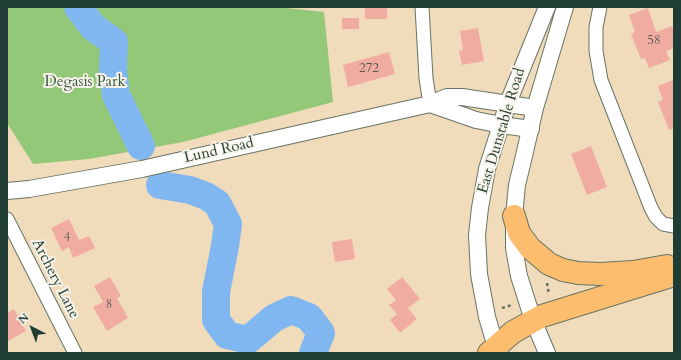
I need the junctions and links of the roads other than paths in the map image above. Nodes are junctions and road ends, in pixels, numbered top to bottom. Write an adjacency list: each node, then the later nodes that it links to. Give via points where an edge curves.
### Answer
1 (422, 7): 6 (street)
2 (547, 7): 5 (street, East Dunstable Road)
3 (565, 7): 7 (street, East Dunstable Road)
4 (600, 7): 13 (street, via 596,28 599,72 651,208 656,217)
5 (508, 103): 6 (street, Lund Road, via 454,96); 7 (street, Lund Road); 8 (street, East Dunstable Road)
6 (430, 104): 8 (street, via 476,120); 10 (street, Lund Road, via 142,169)
7 (535, 108): 9 (street, East Dunstable Road)
8 (501, 125): 9 (street); 17 (street, East Dunstable Road, via 483,189 477,235 481,287)
9 (531, 129): 11 (street, East Dunstable Road, via 520,173)
10 (7, 191)
11 (514, 216): 14 (highway, via 520,233 530,248 562,270 578,273 612,273); 16 (street, East Dunstable Road, via 517,267)
12 (7, 218): 18 (street, Archery Lane)
13 (668, 225)
14 (674, 265)
15 (674, 275): 16 (highway)
16 (533, 320): 17 (highway, via 513,332); 19 (street, East Dunstable Road)
17 (495, 351)
18 (75, 353)
19 (547, 353)

